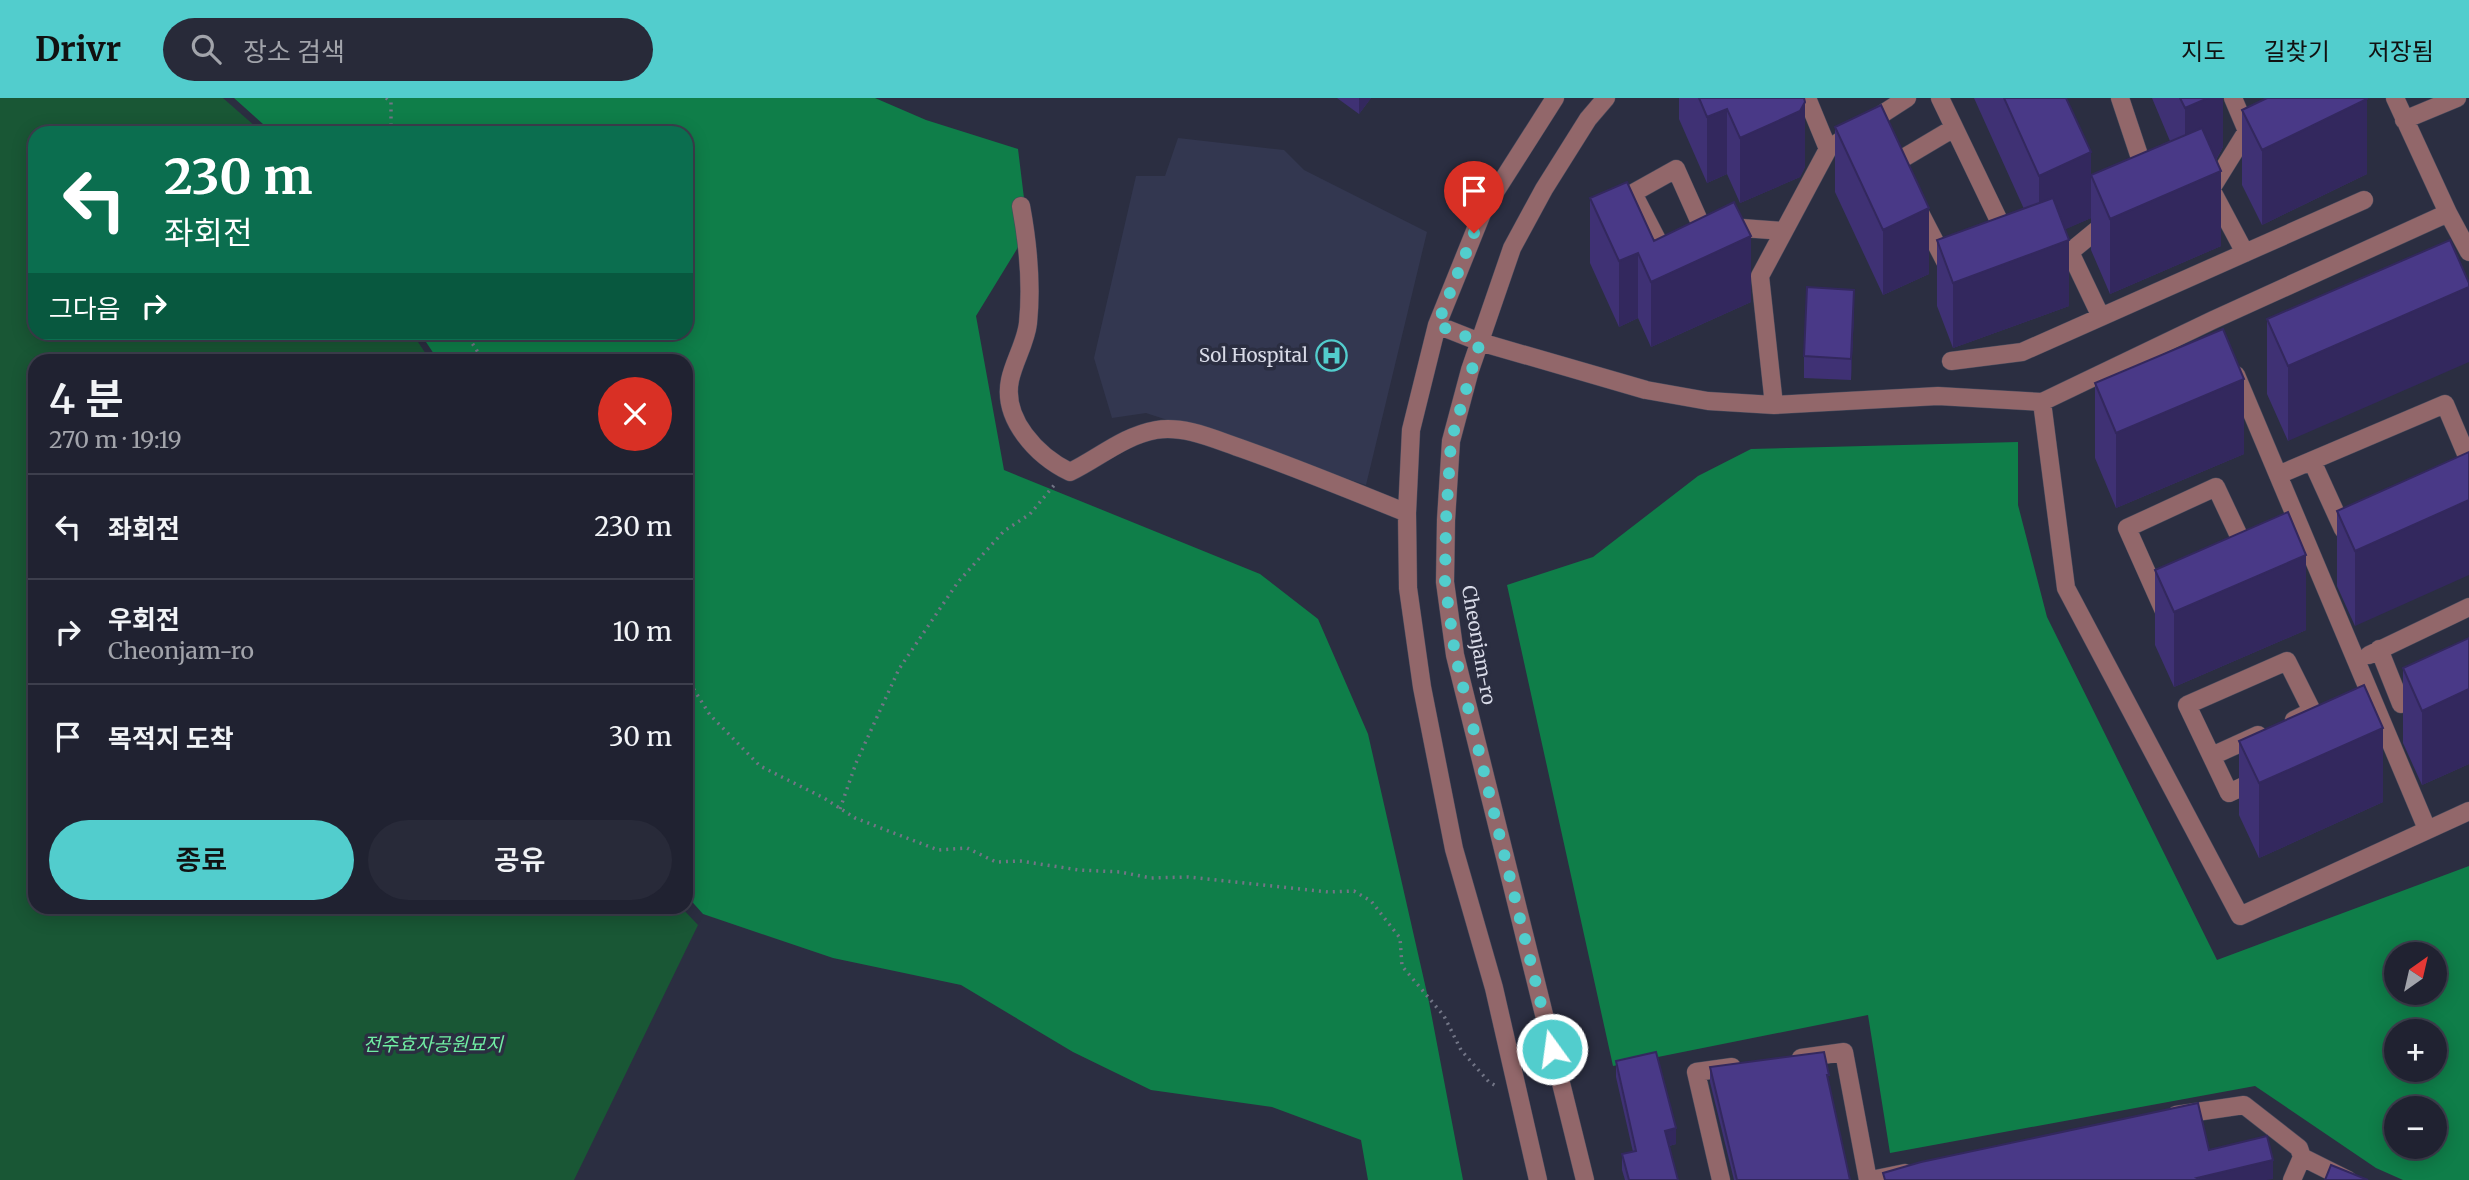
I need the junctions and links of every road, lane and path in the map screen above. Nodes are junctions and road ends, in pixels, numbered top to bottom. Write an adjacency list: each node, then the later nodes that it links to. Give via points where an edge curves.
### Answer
1 (386, 98): 12 (path, via 391,102)
2 (1555, 98): 27 (street, via 1483,211)
3 (1606, 98): 28 (street, Cheonjam-ro, via 1544,189 1512,248)
4 (1907, 98): 14 (street)
5 (1940, 98): 13 (street)
6 (2120, 98): 15 (street, via 2149,187)
7 (2233, 98): 24 (street, via 2247,131 2211,189)
8 (2395, 98): 11 (street)
9 (2457, 98): 11 (street)
10 (1801, 100): 14 (street)
11 (2404, 120): 19 (street)
12 (391, 126)
13 (1954, 128): 22 (street, via 2002,227); 25 (street, via 1895,163 1947,265)
14 (1828, 149): 20 (street)
15 (2140, 195)
16 (2364, 200): 24 (street)
17 (1021, 206): 37 (street, via 1028,246 1028,325 1010,382 1011,410 1033,446 1070,472 1118,443 1156,430 1183,430 1293,467)
18 (2112, 212): 26 (street, via 2070,252)
19 (2448, 213): 23 (street); 31 (street, via 2215,326)
20 (1784, 231): 21 (street); 32 (street, via 1760,276)
21 (1692, 233)
22 (1980, 242)
23 (2469, 252)
24 (2245, 253): 26 (street)
25 (1958, 257)
26 (2101, 317): 30 (street, via 2022,352)
27 (1437, 325): 28 (street); 37 (street, via 1411,430)
28 (1480, 342): 32 (street, via 1646,390 1708,401); 58 (street, Cheonjam-ro, via 1451,441 1445,582 1455,654)
29 (2228, 356): 35 (street)
30 (1951, 361)
31 (2042, 402): 32 (street, via 1938,396); 50 (street, via 2066,588 2240,916)
32 (1774, 405)
33 (2312, 461): 34 (street, via 2445,404); 35 (street); 38 (street, via 2343,529)
34 (2469, 461)
35 (2278, 475): 43 (street, via 2303,549)
36 (1061, 477): 48 (path, via 1030,514 1004,531 958,582 899,669)
37 (1407, 513): 53 (street, via 1408,588 1422,687 1454,849 1494,988)
38 (2368, 518)
39 (2255, 570): 40 (street, via 2216,487 2127,528 2163,611)
40 (2175, 606)
41 (2469, 607): 42 (street)
42 (2379, 649): 43 (street); 44 (street, via 2401,704)
43 (2356, 661): 50 (street, via 2375,723)
44 (2435, 686)
45 (693, 688): 48 (path, via 710,715 760,766)
46 (2212, 756): 46 (street, via 2187,705 2287,660 2312,711); 47 (street, via 2229,793)
47 (2276, 771)
48 (840, 808): 53 (path, via 938,850 967,848 996,862 1354,891 1371,901 1400,938 1402,966 1444,1016 1461,1050 1489,1082)
49 (2469, 811): 50 (street)
50 (2427, 830)
51 (1777, 1061): 60 (street, via 1844,1052)
52 (1750, 1065): 59 (street, via 1696,1072)
53 (1518, 1098): 57 (street)
54 (2153, 1120): 55 (street, via 2244,1105 2299,1148)
55 (2302, 1157): 61 (street); 62 (street)
56 (1925, 1168): 60 (street)
57 (1538, 1180)
58 (1585, 1180)
59 (1721, 1180)
60 (1870, 1180)
61 (2292, 1180)
62 (2348, 1180)

